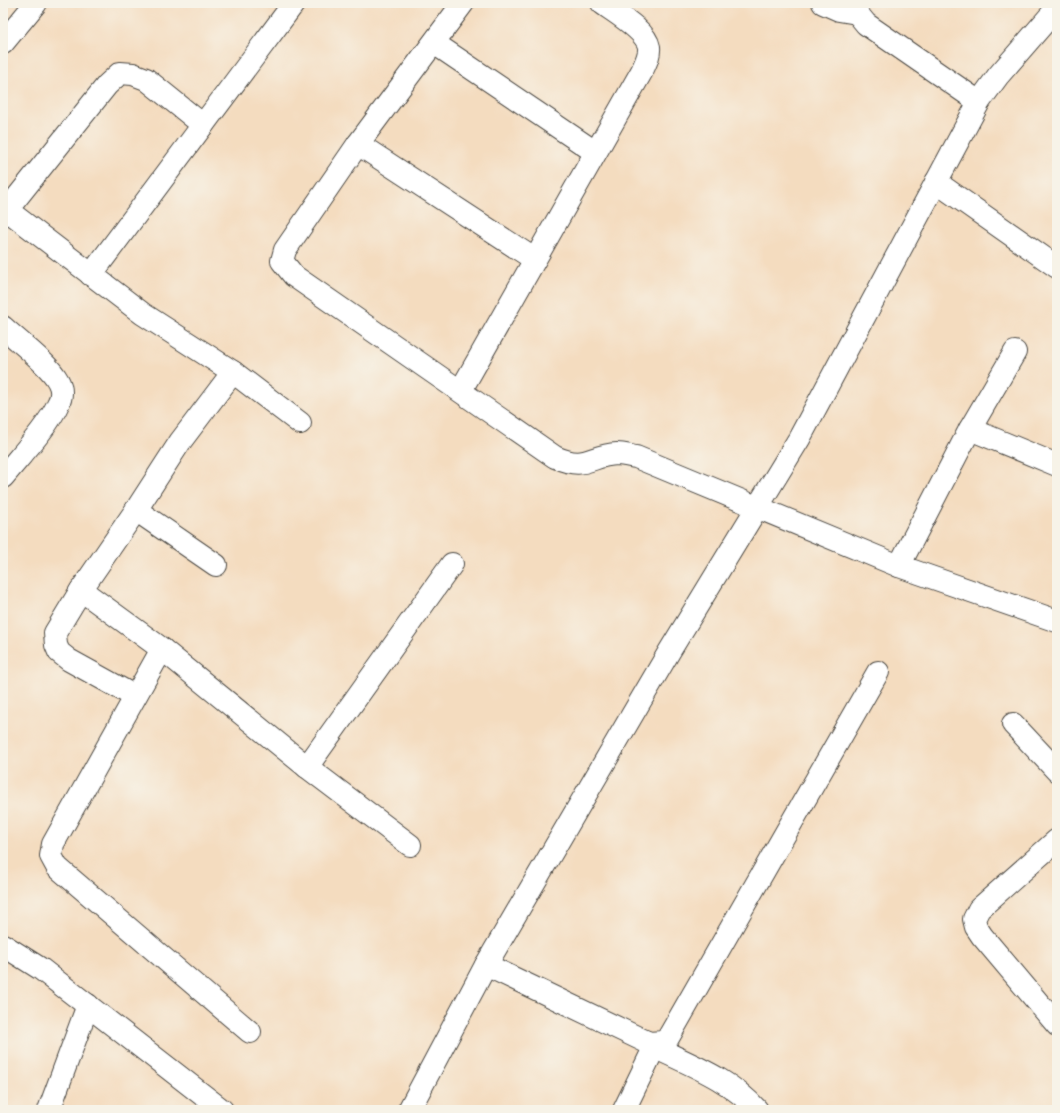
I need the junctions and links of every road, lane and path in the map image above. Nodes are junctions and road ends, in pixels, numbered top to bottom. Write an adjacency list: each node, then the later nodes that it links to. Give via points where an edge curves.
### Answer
1 (36, 3): 8 (street)
2 (294, 3): 11 (street)
3 (464, 3): 9 (street)
4 (602, 3): 13 (street, via 644,36 649,48 642,71)
5 (823, 3): 6 (street, via 839,10)
6 (856, 8): 10 (street, via 866,24)
7 (1057, 8): 10 (street)
8 (3, 43)
9 (434, 43): 12 (street); 13 (street)
10 (979, 102): 14 (street)
11 (204, 125): 15 (street, via 146,79 120,73 107,85); 18 (street)
12 (358, 144): 16 (street); 22 (street, via 285,250 282,261 294,276)
13 (595, 152): 16 (street)
14 (936, 182): 17 (street); 27 (street, via 799,440)
15 (5, 213): 18 (street)
16 (534, 259): 22 (street)
17 (1057, 267)
18 (91, 275): 21 (street, via 143,314)
19 (3, 327): 26 (street, via 58,380 61,392 59,403 50,417)
20 (1015, 352): 24 (street)
21 (233, 372): 23 (street); 28 (street, via 180,442)
22 (461, 390): 27 (street, via 555,457 569,463 583,463 617,454 636,456)
23 (300, 423)
24 (970, 429): 25 (street); 31 (street)
25 (1057, 465)
26 (3, 478)
27 (758, 508): 31 (street); 43 (street, via 669,652)
28 (136, 510): 30 (street); 32 (street)
29 (452, 564): 38 (street)
30 (216, 565)
31 (899, 566): 33 (street)
32 (81, 590): 34 (street); 36 (street, via 56,633 59,652)
33 (1057, 621)
34 (162, 649): 36 (street); 38 (street)
35 (878, 672): 47 (street, via 675,1029 668,1038)
36 (134, 696): 46 (street, via 52,844 51,856 57,867)
37 (1013, 724): 39 (street)
38 (307, 767): 41 (street)
39 (1057, 771)
40 (1057, 840): 45 (street, via 979,909 974,919 982,936)
41 (410, 845)
42 (3, 945): 44 (street, via 41,969)
43 (486, 965): 47 (street); 50 (street)
44 (88, 1005): 48 (street); 49 (street)
45 (1055, 1018)
46 (250, 1032)
47 (655, 1046): 51 (street); 52 (street, via 731,1085)
48 (49, 1110)
49 (222, 1110)
50 (409, 1110)
51 (624, 1110)
52 (758, 1110)

